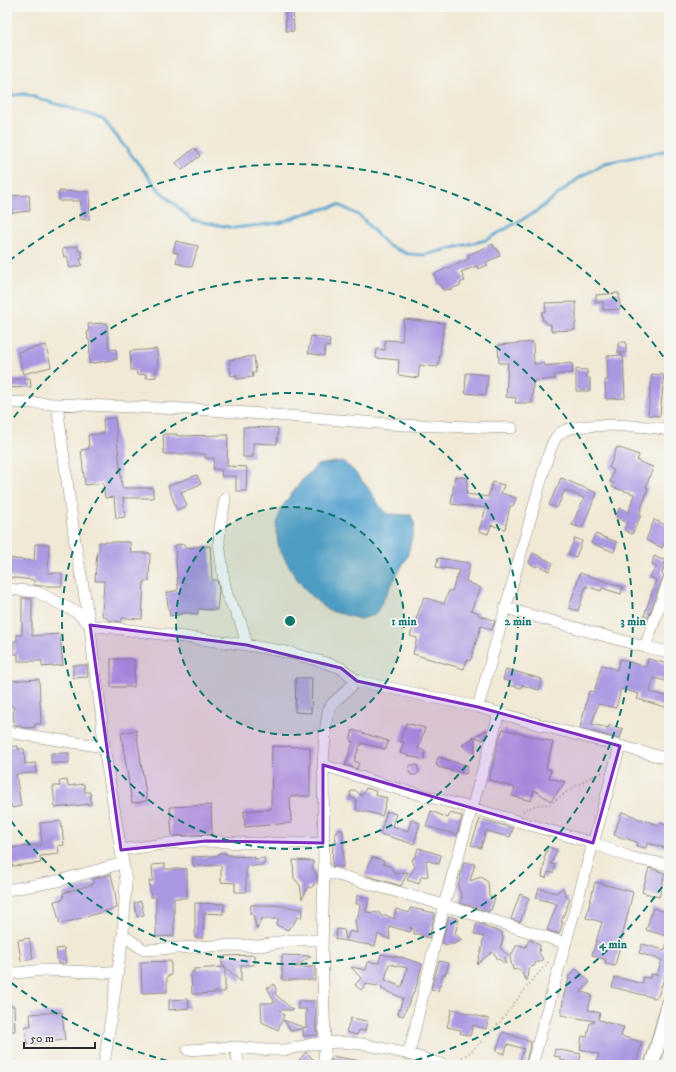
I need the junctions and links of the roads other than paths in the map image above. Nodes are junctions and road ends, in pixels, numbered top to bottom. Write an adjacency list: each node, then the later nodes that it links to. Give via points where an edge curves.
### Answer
1 (7, 402): 2 (street)
2 (57, 404): 3 (street, via 210,410 403,425); 9 (street, via 75,542)
3 (512, 428)
4 (669, 430): 8 (street, via 598,425 568,429 560,433 554,440 547,459)
5 (225, 499): 10 (street, via 219,542 224,581)
6 (669, 579): 11 (street)
7 (7, 589): 9 (street, via 37,592 78,614)
8 (505, 608): 11 (street); 14 (street)
9 (90, 625): 10 (street); 18 (street)
10 (247, 645): 13 (street, via 323,662 341,668)
11 (644, 647): 12 (street)
12 (669, 652)
13 (358, 681): 14 (street); 20 (street, via 333,702 328,711)
14 (478, 707): 15 (street)
15 (499, 714): 17 (street); 21 (street)
16 (7, 732): 18 (street)
17 (620, 746): 19 (street); 23 (street)
18 (104, 747): 24 (street)
19 (669, 759)
20 (323, 765): 21 (street, via 391,787); 22 (street)
21 (472, 808): 23 (street); 29 (street)
22 (323, 843): 24 (street, via 206,841); 27 (street)
23 (593, 843): 26 (street, via 632,858); 32 (street)
24 (121, 850): 25 (street)
25 (123, 863): 28 (street, via 58,881); 30 (street, via 126,881)
26 (669, 865)
27 (324, 871): 29 (street); 31 (street)
28 (7, 890)
29 (444, 905): 32 (street); 39 (street)
30 (123, 935): 31 (street, via 144,950 230,945 260,946 290,940); 33 (street)
31 (322, 940): 36 (street)
32 (565, 943): 44 (street)
33 (117, 973): 34 (street, via 44,970); 40 (street)
34 (7, 974)
35 (669, 1004): 45 (street)
36 (325, 1043): 37 (street, via 285,1050); 39 (street, via 363,1044); 42 (street)
37 (235, 1047): 38 (street); 41 (street)
38 (188, 1050)
39 (409, 1054): 43 (street)
40 (104, 1065)
41 (239, 1065)
42 (324, 1065)
43 (443, 1065)
44 (532, 1065)
45 (652, 1065)

